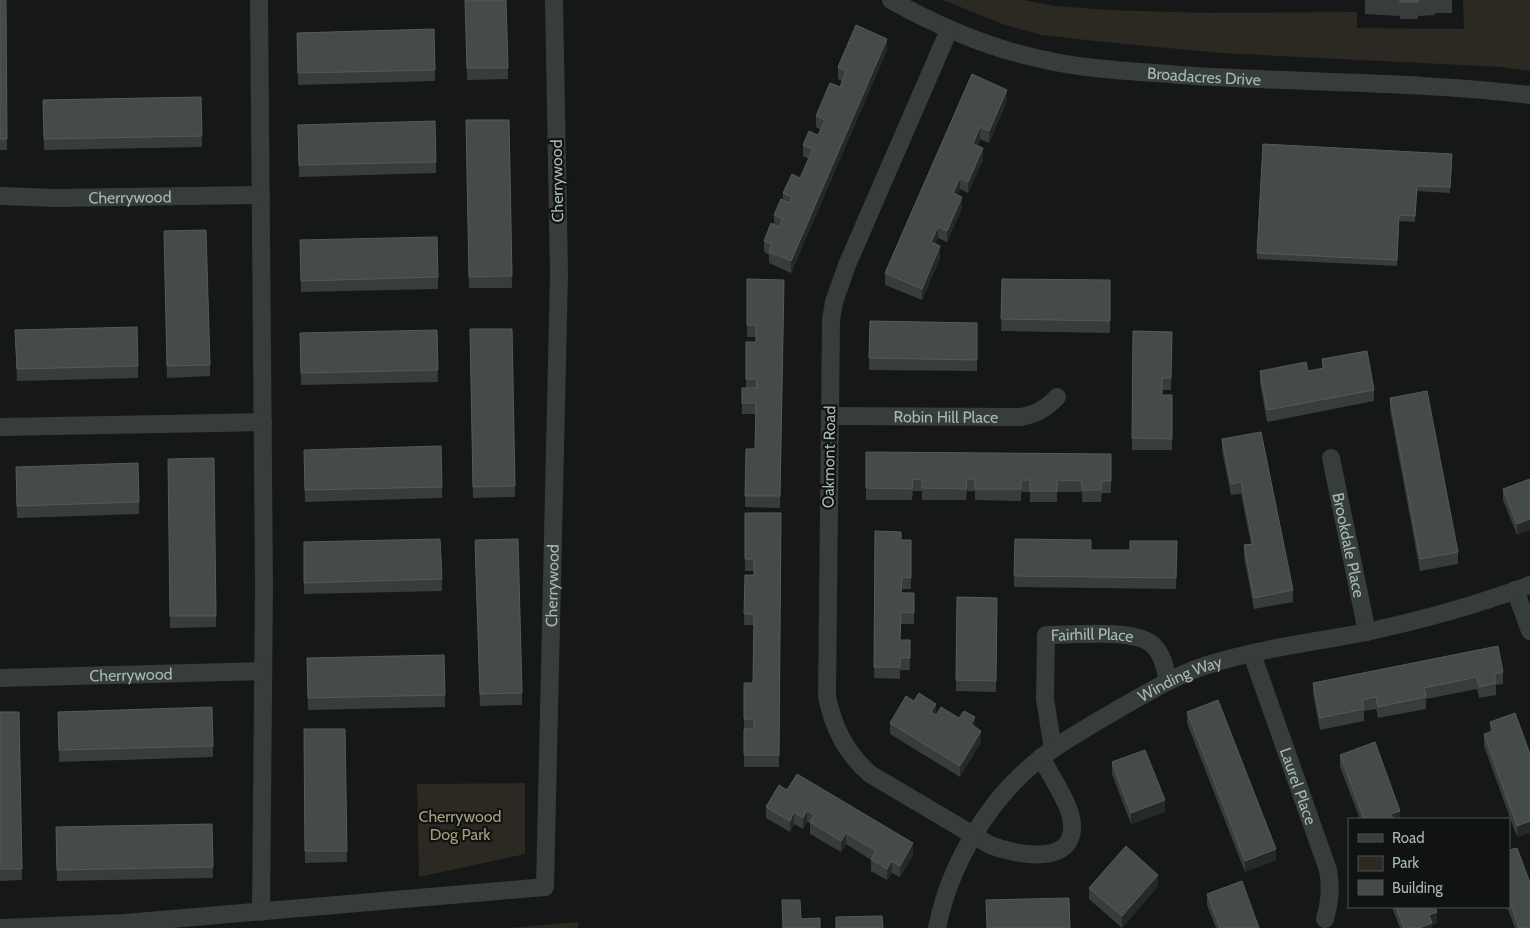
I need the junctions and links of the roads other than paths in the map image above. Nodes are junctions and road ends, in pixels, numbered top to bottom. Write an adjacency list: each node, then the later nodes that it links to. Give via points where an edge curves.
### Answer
1 (259, 0): 6 (street)
2 (554, 0): 22 (street, Cherrywood, via 559,274 545,887)
3 (891, 0): 4 (street, Broadacres Drive)
4 (949, 30): 5 (street, Broadacres Drive, via 1031,57 1082,67 1478,89); 9 (street, Oakmont Road, via 839,285 831,320)
5 (1530, 95)
6 (261, 195): 7 (street, Cherrywood); 10 (street)
7 (0, 196)
8 (1057, 397): 9 (street, Robin Hill Place, via 1035,414 1021,418)
9 (830, 416): 21 (street, Oakmont Road, via 826,681 831,715 845,746 870,774)
10 (263, 422): 11 (street); 17 (street)
11 (0, 427)
12 (1331, 458): 15 (street, Brookdale Place)
13 (1522, 588): 14 (street); 15 (street, Winding Way)
14 (1530, 631)
15 (1367, 632): 16 (street, Winding Way)
16 (1252, 654): 19 (street, Winding Way, via 1215,662); 23 (street, Laurel Place, via 1328,870 1331,885)
17 (263, 671): 18 (street, Cherrywood); 22 (street)
18 (0, 678)
19 (1168, 681): 20 (street, Winding Way); 20 (street, Fairhill Place, via 1164,662 1145,640 1122,635 1046,635)
20 (1047, 753): 21 (street, Winding Way, via 999,800); 21 (street, Oakmont Road, via 1070,815 1072,833 1064,846 1052,854 1023,855 1000,849)
21 (973, 836): 25 (street, Winding Way, via 954,872)
22 (261, 912): 24 (street, Cherrywood, via 125,923)
23 (1325, 919)
24 (0, 928)
25 (937, 928)

